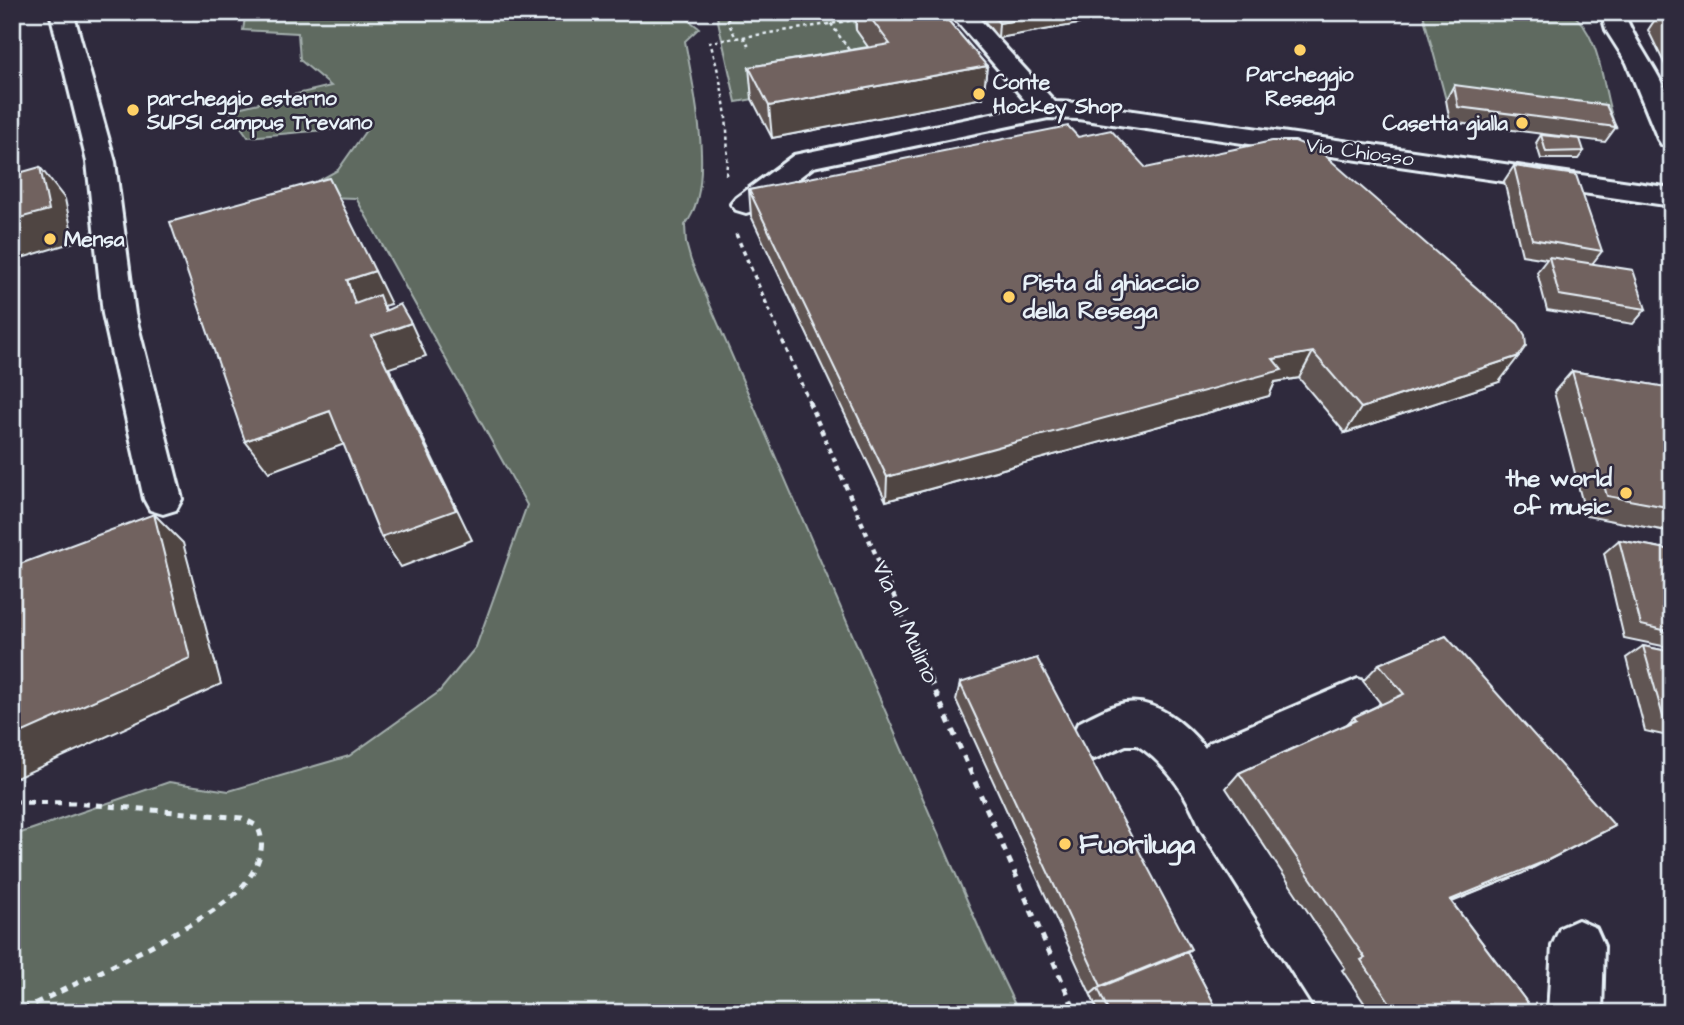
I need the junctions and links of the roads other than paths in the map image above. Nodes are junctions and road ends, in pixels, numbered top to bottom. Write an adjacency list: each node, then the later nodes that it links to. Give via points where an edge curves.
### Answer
1 (61, 12): 9 (street, via 101,162 119,314)
2 (960, 12): 5 (street)
3 (1589, 12): 4 (street)
4 (1615, 21): 6 (street)
5 (1048, 110): 7 (street, Via Chiosso); 8 (street, Via Chiosso, via 804,161)
6 (1672, 139)
7 (1672, 197)
8 (746, 204)
9 (163, 499)
10 (1358, 699): 12 (street, via 1225,759 1211,774)
11 (1094, 738): 12 (street, via 1126,724 1145,726 1168,739)
12 (1210, 793): 14 (street)
13 (1578, 946): 15 (street)
14 (1349, 1013)
15 (1575, 1013)

